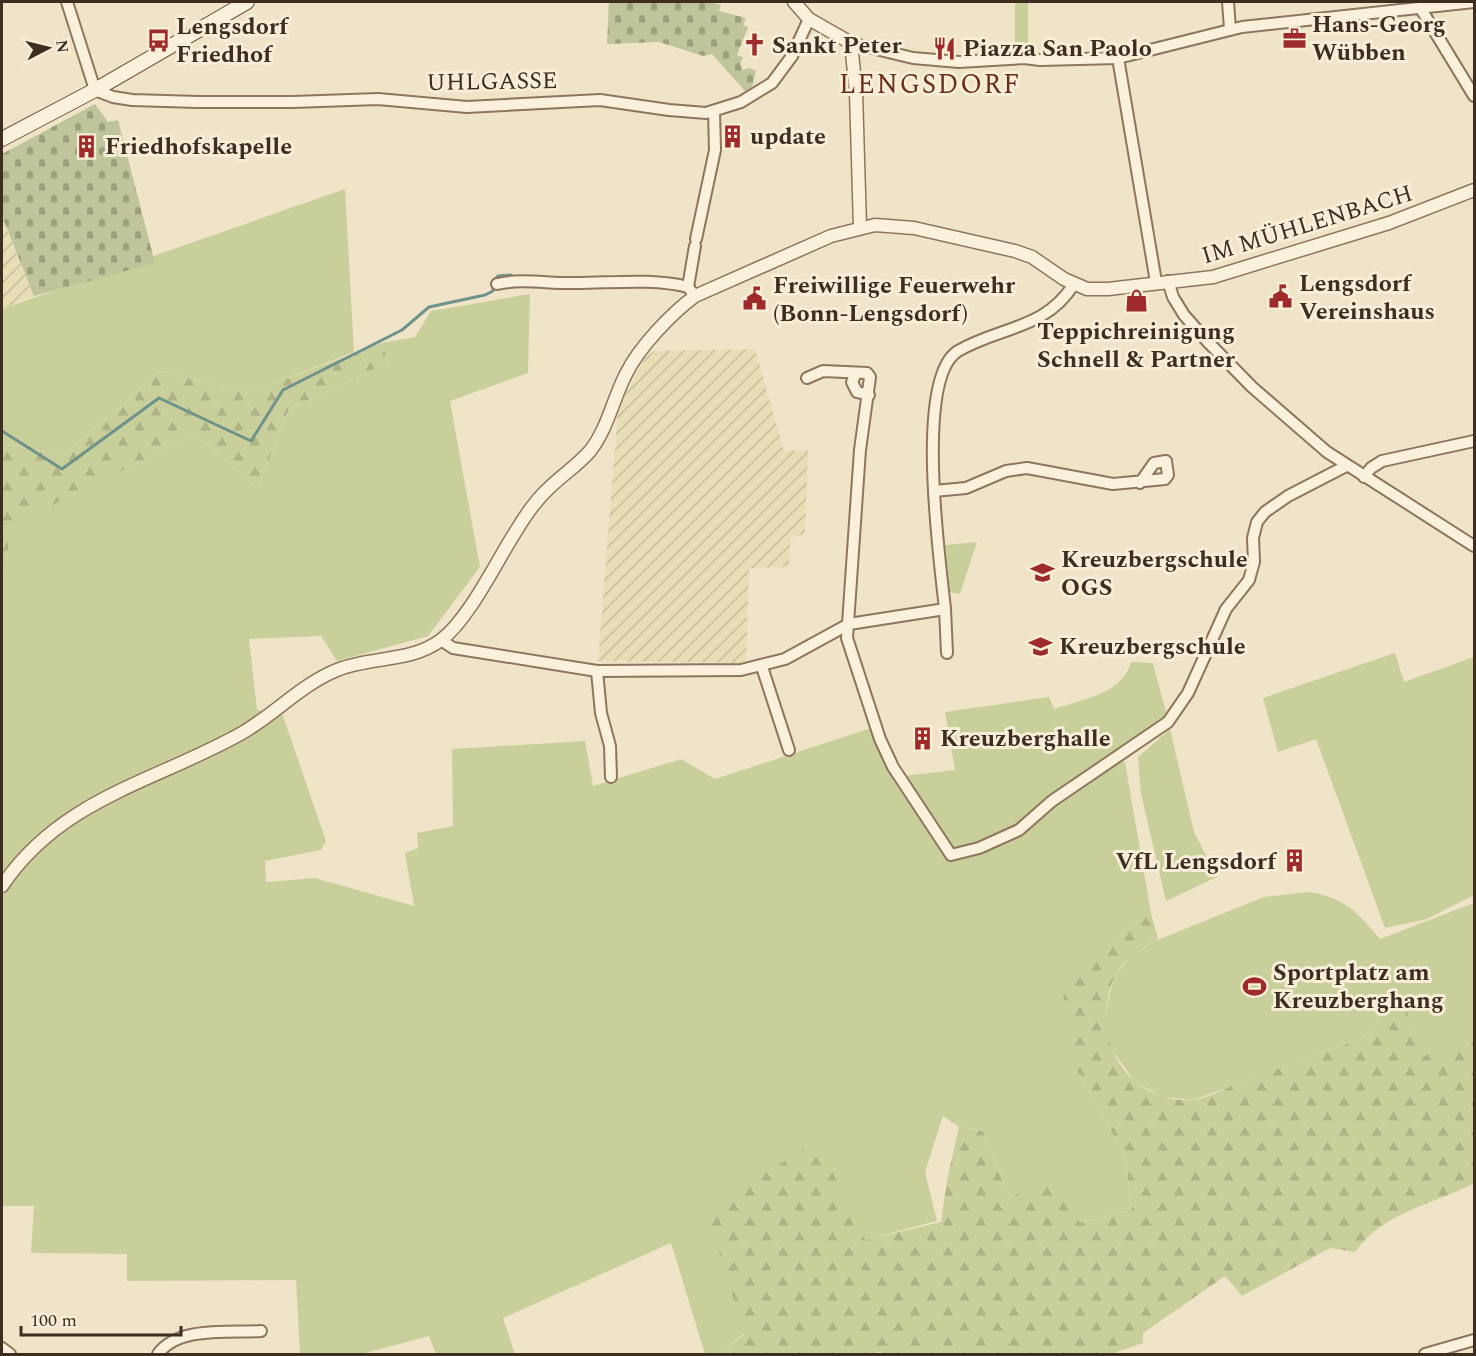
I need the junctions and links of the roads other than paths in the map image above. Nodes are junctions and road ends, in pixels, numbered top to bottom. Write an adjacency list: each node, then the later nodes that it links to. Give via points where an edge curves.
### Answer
1 (68, 2): 12 (street)
2 (247, 2): 12 (main road)
3 (794, 2): 8 (street)
4 (1228, 2): 9 (street)
5 (1474, 2): 7 (street)
6 (1402, 6): 7 (street); 9 (street)
7 (1421, 9): 13 (street)
8 (809, 19): 10 (street); 14 (street, UHLGASSE, via 792,56 772,83 753,96)
9 (1230, 29): 11 (street)
10 (851, 43): 11 (street, via 913,58 959,62); 17 (street)
11 (1118, 58): 18 (street)
12 (95, 90): 14 (street, UHLGASSE, via 113,97 157,101 378,99 467,107 600,100 690,113); 15 (main road)
13 (1474, 96)
14 (714, 112): 21 (street, via 715,150 695,242)
15 (2, 139)
16 (1474, 190): 18 (street, IM MÜHLENBACH, via 1389,223 1213,277)
17 (860, 227): 20 (street, IM MÜHLENBACH, via 896,225 1015,251 1043,262); 21 (street, IM MÜHLENBACH)
18 (1162, 281): 20 (street, IM MÜHLENBACH, via 1108,289 1087,289); 24 (street, via 1184,315 1252,387)
19 (497, 284): 21 (street, via 642,281)
20 (1074, 284): 27 (street, via 1049,313 950,358 933,427)
21 (692, 292): 31 (street, IM MÜHLENBACH, via 636,357 603,430 589,451 535,503 459,621)
22 (807, 378): 30 (street, via 823,371 867,373 870,377 860,450)
23 (1474, 441): 25 (street, via 1382,461)
24 (1346, 466): 25 (street); 30 (street, via 1288,496 1260,516 1254,528 1252,572 1226,609 1188,693 1168,722 1052,801 1019,830 979,848 951,855 892,767 847,638)
25 (1364, 477): 28 (street)
26 (1140, 483): 27 (street, via 1113,484 1027,468 1006,471 966,488)
27 (934, 491): 29 (street)
28 (1474, 546)
29 (945, 609): 30 (street); 32 (street)
30 (849, 624): 33 (street, via 785,659)
31 (441, 640): 34 (street, via 453,648); 37 (street, via 414,654 334,671 243,732 94,801 30,849)
32 (947, 653)
33 (762, 667): 34 (street); 35 (street)
34 (597, 672): 36 (street, via 611,757)
35 (789, 750)
36 (610, 777)
37 (2, 886)
38 (261, 1331): 42 (street, via 187,1336 171,1341)
39 (1474, 1340): 43 (street)
40 (2, 1348): 41 (street)
41 (10, 1354)
42 (158, 1354)
43 (1425, 1354)

